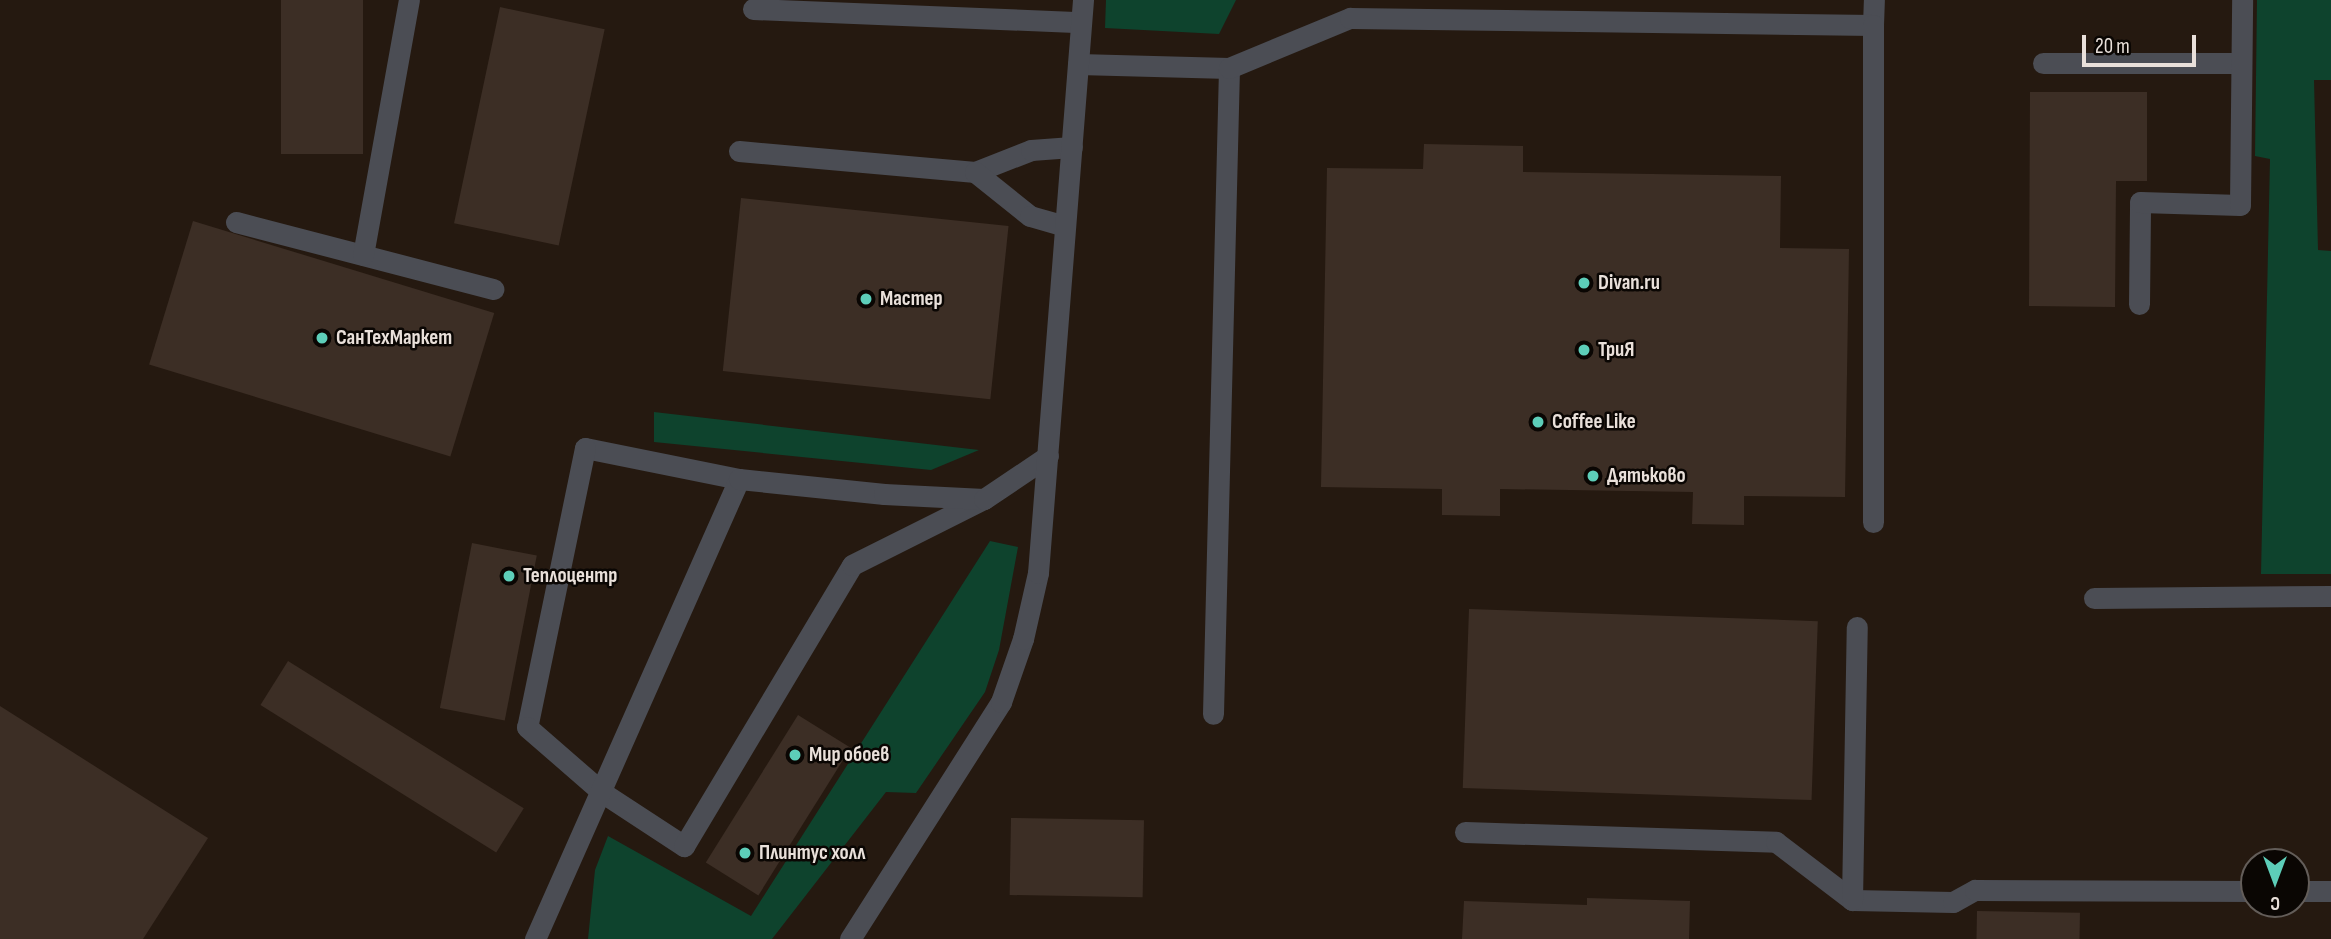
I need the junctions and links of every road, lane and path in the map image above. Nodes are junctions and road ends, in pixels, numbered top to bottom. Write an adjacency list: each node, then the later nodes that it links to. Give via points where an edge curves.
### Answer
1 (409, 0): 17 (lane)
2 (1083, 0): 6 (lane)
3 (1874, 0): 7 (lane)
4 (2242, 0): 9 (lane)
5 (753, 9): 6 (lane)
6 (1081, 22): 10 (lane)
7 (1873, 25): 11 (lane, via 1350,18); 23 (lane)
8 (2043, 63): 9 (lane)
9 (2241, 63): 19 (lane, via 2240,205 2140,202)
10 (1078, 64): 11 (lane); 12 (lane)
11 (1229, 68): 27 (lane)
12 (1072, 147): 14 (lane, via 1031,150); 16 (lane)
13 (739, 151): 14 (lane)
14 (975, 172): 16 (lane, via 1030,216)
15 (236, 222): 17 (lane)
16 (1066, 226): 20 (lane)
17 (363, 255): 18 (lane)
18 (493, 289)
19 (2138, 304)
20 (1048, 456): 22 (lane); 35 (lane, via 1038,572 1023,639 1001,702)
21 (739, 479): 22 (lane); 28 (lane); 28 (lane, via 585,449 527,727)
22 (984, 499): 28 (lane, via 852,565 684,846)
23 (1873, 522)
24 (2331, 596): 25 (lane)
25 (2094, 598)
26 (1857, 627): 33 (lane)
27 (1213, 714)
28 (603, 793): 34 (lane)
29 (1465, 832): 33 (lane, via 1776,842)
30 (2240, 891): 33 (lane, via 1976,890 1953,902)
31 (2310, 891): 32 (lane)
32 (2331, 891)
33 (1852, 900)
34 (535, 939)
35 (851, 939)

